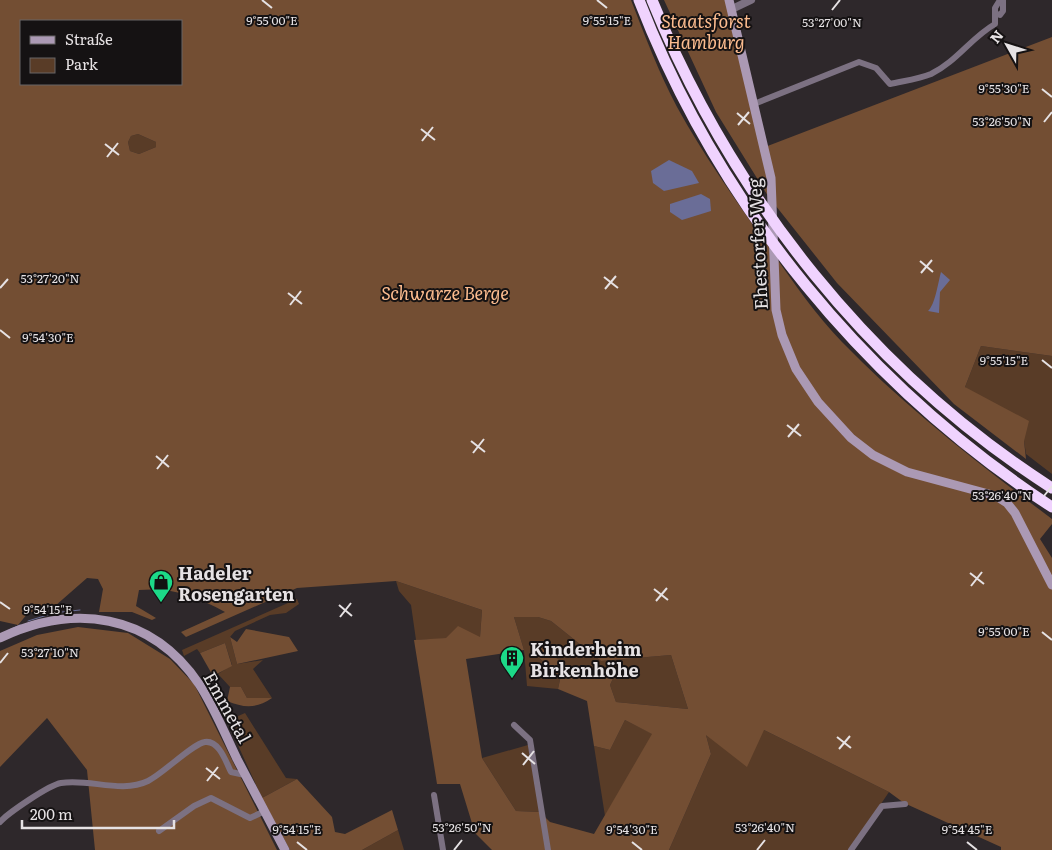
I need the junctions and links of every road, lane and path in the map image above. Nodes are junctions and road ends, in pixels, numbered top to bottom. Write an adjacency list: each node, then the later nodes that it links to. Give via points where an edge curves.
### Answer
1 (639, 0): 8 (highway, via 668,68 731,183 805,284 852,338 910,395 974,451)
2 (652, 0): 7 (highway, via 681,67 720,139 781,232 813,272 862,328 924,390 984,440)
3 (751, 0): 5 (street)
4 (1001, 0): 6 (street, via 1003,11 996,14 995,24 984,30 950,62 925,76 890,84 876,68 859,62)
5 (730, 4): 6 (main road, Ehestorfer Weg)
6 (754, 104): 9 (main road, Ehestorfer Weg, via 772,188 776,310 790,356 811,393 864,448 896,468 988,492 1007,503)
7 (1052, 488)
8 (1052, 507)
9 (1052, 585)
10 (0, 638): 12 (main road, Emmetal, via 63,618 112,621 147,636 177,658 198,684)
11 (514, 725): 20 (street, via 530,740)
12 (245, 774): 15 (main road, Emmetal); 16 (street, via 232,772 218,748 206,742 147,782 126,786 60,783 8,813)
13 (434, 795): 19 (street)
14 (905, 804): 21 (street, via 882,806)
15 (265, 811): 17 (street, via 250,818 211,798); 18 (main road, Emmetal)
16 (0, 822)
17 (159, 830)
18 (285, 850)
19 (443, 850)
20 (548, 850)
21 (852, 850)

